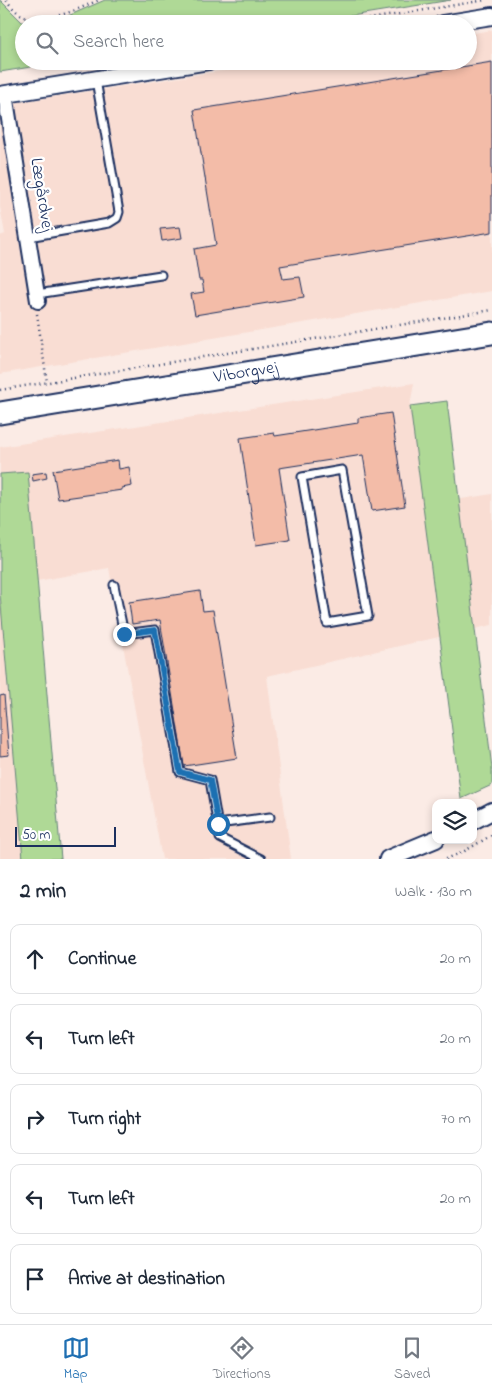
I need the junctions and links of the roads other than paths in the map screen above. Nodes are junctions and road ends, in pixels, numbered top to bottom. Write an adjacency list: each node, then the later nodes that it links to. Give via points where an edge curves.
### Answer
1 (492, 16): 2 (street)
2 (477, 18)
3 (155, 70): 4 (street, Lægårdvej)
4 (96, 80): 5 (street, Lægårdvej); 6 (lane, via 119,212 117,218 109,223)
5 (3, 95): 6 (street, Lægårdvej)
6 (28, 237): 8 (street, Lægårdvej)
7 (161, 275): 8 (lane)
8 (37, 298)
9 (492, 333): 10 (main road, Viborgvej)
10 (0, 413)
11 (302, 477): 11 (lane, via 327,623 368,616 342,470)
12 (114, 585): 16 (lane, via 124,634 155,630 180,772 210,780)
13 (492, 811): 15 (street)
14 (270, 817): 16 (lane)
15 (477, 819)
16 (218, 824): 18 (lane, via 220,838)
17 (432, 841): 19 (street)
18 (261, 859)
19 (388, 859)

